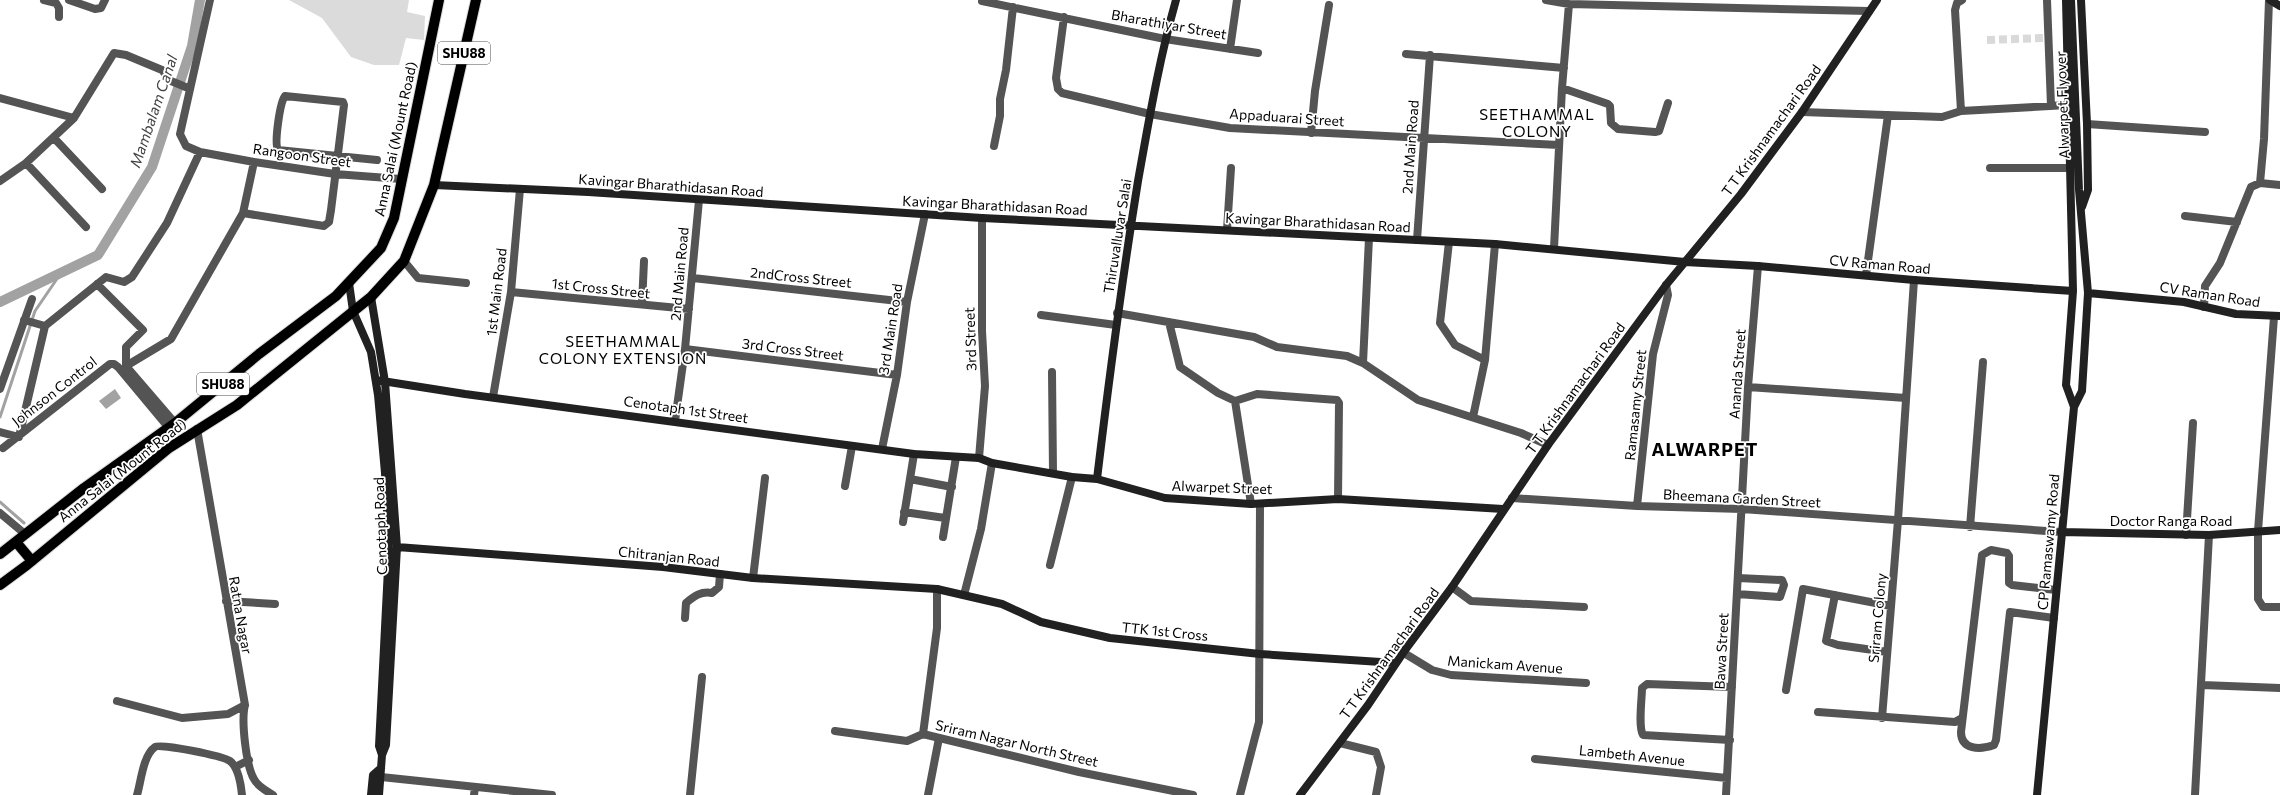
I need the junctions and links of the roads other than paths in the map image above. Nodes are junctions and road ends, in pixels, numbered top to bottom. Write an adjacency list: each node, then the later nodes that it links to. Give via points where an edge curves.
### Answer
1 (44, 0): 23 (street, via 56,3)
2 (69, 0): 3 (street, via 95,9 101,8)
3 (105, 0)
4 (210, 0): 49 (street, via 180,134 186,146)
5 (439, 0): 58 (main road, Anna Salai (Mount Road) / SHU88)
6 (476, 0): 61 (main road, Anna Salai (Mount Road) / SHU88)
7 (1176, 0): 25 (main road, Thiruvalluvar Salai)
8 (1237, 0): 26 (street)
9 (1546, 0): 18 (street)
10 (1877, 0): 22 (main road, T T Krishnamachari Road)
11 (1962, 0): 37 (street, via 1957,3 1955,10)
12 (2047, 0): 36 (street, via 2046,38)
13 (2066, 0): 35 (main road)
14 (2071, 0): 66 (main road, Alwarpet Flyover, via 2078,190)
15 (2081, 0): 42 (main road)
16 (2270, 0): 20 (main road); 60 (street)
17 (982, 1): 21 (street, Bharathiyar Street)
18 (1569, 4): 22 (street); 30 (street)
19 (1329, 5): 44 (street)
20 (2280, 6)
21 (1013, 7): 24 (street, Bharathiyar Street); 48 (street)
22 (1869, 12): 38 (main road, T T Krishnamachari Road)
23 (59, 17)
24 (1064, 17): 25 (street, Bharathiyar Street); 39 (street, Appaduarai Street, via 1056,78 1058,89 1062,93)
25 (1165, 39): 26 (street, Bharathiyar Street); 39 (main road, Thiruvalluvar Salai)
26 (1230, 49): 27 (street, Bharathiyar Street)
27 (1258, 53)
28 (1406, 54): 29 (street)
29 (1430, 55): 30 (street); 46 (street, 2nd Main Road)
30 (1564, 68): 32 (street)
31 (188, 88): 41 (street, via 171,81 162,70 126,55 114,53)
32 (1562, 88): 34 (street, via 1608,104 1611,123 1618,129 1660,131); 47 (street)
33 (0, 98): 41 (street)
34 (1668, 103)
35 (2068, 105): 36 (street); 56 (main road)
36 (2051, 106): 37 (street)
37 (1961, 111): 40 (street, via 1942,117)
38 (1802, 112): 40 (street); 82 (main road, T T Krishnamachari Road, via 1742,194)
39 (1150, 114): 44 (street, Appaduarai Street, via 1230,128); 72 (main road, Thiruvalluvar Salai)
40 (1888, 115): 84 (street)
41 (74, 118): 45 (street)
42 (2087, 124): 43 (street); 66 (main road, via 2088,190)
43 (2206, 132)
44 (1311, 133): 46 (street, Appaduarai Street)
45 (54, 138): 53 (street); 63 (street)
46 (1423, 138): 47 (street, Appaduarai Street); 76 (street, 2nd Main Road)
47 (1559, 145): 79 (street)
48 (994, 146)
49 (200, 152): 52 (street, Rangoon Street); 88 (street, via 167,223 132,277 124,282 106,277)
50 (337, 157): 50 (street, via 343,102 285,96 281,103 276,143 278,150); 51 (street); 57 (street)
51 (377, 160)
52 (254, 162): 57 (street, Rangoon Street); 67 (street)
53 (26, 164): 59 (street); 73 (street)
54 (1231, 168): 74 (street)
55 (1990, 168): 56 (street)
56 (2069, 168): 91 (main road)
57 (335, 174): 58 (street, Rangoon Street); 67 (street, via 329,222 324,226)
58 (401, 179): 89 (main road, Anna Salai (Mount Road) / SHU88, via 394,218 381,248)
59 (0, 181)
60 (2260, 183): 62 (street); 71 (street, via 2251,187)
61 (434, 185): 64 (main road, Kavingar Bharathidasan Road); 80 (main road, Anna Salai (Mount Road) / SHU88)
62 (2280, 185)
63 (102, 189)
64 (520, 189): 65 (main road, Kavingar Bharathidasan Road); 92 (street, 1st Main Road)
65 (699, 200): 68 (main road, Kavingar Bharathidasan Road); 85 (street, 2nd Main Road)
66 (2081, 209): 93 (main road, Alwarpet Flyover)
67 (243, 213): 112 (street, via 171,339)
68 (925, 214): 70 (main road, Kavingar Bharathidasan Road); 96 (street, 3rd Main Road)
69 (2185, 216): 71 (street)
70 (982, 218): 72 (main road, Kavingar Bharathidasan Road); 136 (street, 3rd Street, via 982,331 985,386)
71 (2237, 222): 98 (street, via 2220,263 2205,286)
72 (1131, 225): 74 (main road, Kavingar Bharathidasan Road); 101 (main road, Thiruvalluvar Salai)
73 (86, 227)
74 (1227, 230): 75 (main road, Kavingar Bharathidasan Road)
75 (1369, 238): 76 (main road, Kavingar Bharathidasan Road); 111 (street)
76 (1417, 240): 77 (main road, Kavingar Bharathidasan Road)
77 (1449, 242): 78 (main road, Kavingar Bharathidasan Road); 109 (street, via 1440,323 1455,345)
78 (1495, 244): 79 (main road, Kavingar Bharathidasan Road); 109 (street)
79 (1554, 248): 82 (main road, Kavingar Bharathidasan Road)
80 (404, 261): 87 (street, via 418,278); 94 (main road, Anna Salai (Mount Road) / SHU88)
81 (644, 261): 97 (street)
82 (1685, 262): 83 (main road, CV Raman Road); 90 (main road, T T Krishnamachari Road)
83 (1758, 266): 84 (main road, CV Raman Road); 117 (street, Ananda Street)
84 (1866, 275): 86 (main road, CV Raman Road)
85 (693, 278): 96 (street, 2ndCross Street); 99 (street, 2nd Main Road)
86 (1914, 280): 91 (main road, CV Raman Road); 120 (street, Sriram Colony)
87 (466, 283)
88 (97, 284): 107 (street); 112 (street, via 144,330 126,347)
89 (349, 284): 100 (main road, Cenotaph Road); 126 (main road, Anna Salai (Mount Road) / SHU88)
90 (1666, 285): 130 (main road, T T Krishnamachari Road); 149 (street, Ramasamy Street, via 1668,295 1653,354 1647,393)
91 (2073, 291): 122 (main road, via 2066,384)
92 (511, 292): 97 (street, 1st Cross Street); 119 (street, 1st Main Road)
93 (2088, 293): 98 (main road, CV Raman Road, via 2184,302); 122 (main road, CP Ramaswamy Road, via 2082,391)
94 (371, 296): 100 (main road, Anna Salai (Mount Road) / SHU88); 116 (main road, Cenotaph Road)
95 (32, 299): 104 (street)
96 (906, 302): 114 (street, 3rd Main Road)
97 (642, 304): 99 (street, 1st Cross Street)
98 (2204, 307): 103 (main road, CV Raman Road, via 2236,314)
99 (689, 309): 108 (street, 2nd Main Road)
100 (353, 311): 115 (main road, Cenotaph Road, via 371,352); 127 (main road, Anna Salai (Mount Road) / SHU88, via 237,405)
101 (1117, 313): 105 (street); 106 (main road, Thiruvalluvar Salai)
102 (1041, 315): 106 (street)
103 (2277, 317): 159 (street)
104 (24, 320): 107 (street); 118 (street)
105 (1169, 322): 111 (street, via 1254,337 1277,347 1347,356); 121 (street, via 1180,367 1218,393)
106 (1116, 324): 142 (main road, Thiruvalluvar Salai)
107 (45, 326): 129 (street)
108 (685, 349): 114 (street, 3rd Cross Street); 124 (street, 2nd Main Road)
109 (1485, 360): 123 (street)
110 (1983, 362): 157 (street)
111 (1363, 363): 123 (street, via 1418,400)
112 (126, 366): 126 (street)
113 (1052, 372): 138 (street)
114 (897, 376): 133 (street, 3rd Main Road)
115 (376, 380): 116 (main road, Cenotaph 1st Street); 207 (main road, Cenotaph Road, via 386,473 389,549 379,746)
116 (385, 382): 119 (main road, Cenotaph 1st Street); 166 (main road, Cenotaph Road)
117 (1748, 387): 120 (street); 151 (street, Ananda Street)
118 (0, 389)
119 (493, 397): 124 (main road, Cenotaph 1st Street)
120 (1906, 398): 155 (street, Sriram Colony)
121 (1235, 401): 146 (street, via 1257,394 1337,400); 147 (street)
122 (2074, 407): 160 (main road, CP Ramaswamy Road)
123 (1473, 417): 130 (street)
124 (675, 421): 131 (main road, Cenotaph 1st Street)
125 (2192, 423): 162 (street)
126 (172, 425): 129 (street, Johnson Control, via 118,367 110,364); 161 (main road, Anna Salai (Mount Road) / SHU88)
127 (197, 429): 168 (main road, Anna Salai (Mount Road) / SHU88, via 169,448); 180 (street, Ratna Nagar)
128 (1, 432): 129 (street)
129 (18, 437): 132 (street, Johnson Control)
130 (1548, 445): 145 (main road, T T Krishnamachari Road)
131 (852, 446): 133 (main road, Cenotaph 1st Street); 143 (street)
132 (3, 448)
133 (882, 449): 134 (main road, Cenotaph 1st Street)
134 (914, 454): 135 (main road, Cenotaph 1st Street); 141 (street)
135 (956, 457): 136 (main road, Cenotaph 1st Street); 144 (street)
136 (979, 458): 137 (main road, Cenotaph 1st Street)
137 (992, 463): 138 (main road, Alwarpet Street); 178 (street, via 981,529)
138 (1053, 473): 139 (main road, Alwarpet Street)
139 (1072, 477): 142 (main road, Alwarpet Street); 169 (street)
140 (765, 478): 171 (street)
141 (910, 479): 144 (street); 152 (street)
142 (1097, 479): 147 (main road, Alwarpet Street, via 1165,498)
143 (845, 486)
144 (952, 487): 154 (street)
145 (1512, 498): 149 (street, Bheemana Garden Street); 150 (main road, T T Krishnamachari Road)
146 (1338, 499): 148 (main road, Alwarpet Street); 150 (main road, Alwarpet Street)
147 (1251, 504): 148 (main road, Alwarpet Street)
148 (1260, 504): 189 (street)
149 (1637, 506): 151 (street, Bheemana Garden Street)
150 (1503, 509): 174 (main road, T T Krishnamachari Road)
151 (1742, 509): 155 (street, Bheemana Garden Street); 172 (street, Bawa Street)
152 (904, 512): 154 (street); 156 (street)
153 (0, 513): 161 (street)
154 (945, 518): 164 (street)
155 (1898, 520): 157 (street, Bheemana Garden Street); 182 (street, Sriram Colony)
156 (902, 522)
157 (1970, 527): 160 (street, Bheemana Garden Street)
158 (2280, 530): 159 (main road, Doctor Ranga Road)
159 (2258, 531): 163 (main road, Doctor Ranga Road); 184 (street, via 2258,598 2263,607)
160 (2061, 532): 162 (main road, Doctor Ranga Road); 176 (main road, CP Ramaswamy Road)
161 (25, 534): 165 (main road, Anna Salai (Mount Road) / SHU88)
162 (2186, 535): 163 (main road, Doctor Ranga Road)
163 (2210, 535): 193 (street)
164 (943, 537)
165 (16, 542): 167 (main road, Anna Salai (Mount Road) / SHU88); 168 (main road)
166 (397, 547): 170 (main road, Chitranjan Road, via 662,567); 207 (main road, Cenotaph Road, via 386,745)
167 (1, 552)
168 (32, 561): 173 (main road, Anna Salai (Mount Road) / SHU88)
169 (1050, 565)
170 (720, 574): 171 (main road, Chitranjan Road); 185 (street, via 719,587 712,593 696,595 686,603)
171 (753, 578): 175 (main road, Chitranjan Road)
172 (1738, 578): 177 (street, Bawa Street); 177 (street, via 1782,580 1784,585 1780,597)
173 (0, 584)
174 (1452, 587): 183 (street, via 1471,601); 188 (main road, T T Krishnamachari Road)
175 (937, 589): 178 (main road, TTK 1st Cross); 203 (street, via 937,628)
176 (2056, 590): 186 (main road, CP Ramaswamy Road); 201 (street, via 2012,585 2009,583 2007,553 1991,550 1982,555)
177 (1737, 594): 194 (street, Bawa Street)
178 (964, 595): 189 (main road, TTK 1st Cross, via 1002,604 1041,622 1110,638)
179 (1835, 595): 182 (street); 187 (street, via 1826,641); 196 (street, via 1804,589)
180 (226, 601): 181 (street); 198 (street, Ratna Nagar)
181 (275, 604)
182 (1891, 606): 187 (street, Sriram Colony)
183 (1584, 607)
184 (2280, 607)
185 (685, 618)
186 (2054, 618): 201 (street, via 2014,611 2008,615 1994,745 1977,747 1963,744); 229 (main road, CP Ramaswamy Road)
187 (1886, 652): 200 (street, Sriram Colony)
188 (1404, 653): 190 (main road, T T Krishnamachari Road); 192 (street, Manickam Avenue, via 1432,670 1451,675)
189 (1260, 654): 190 (main road, TTK 1st Cross); 225 (street, via 1259,722)
190 (1396, 663): 206 (main road, T T Krishnamachari Road)
191 (702, 677): 222 (street)
192 (1586, 683)
193 (2202, 685): 195 (street); 230 (street)
194 (1732, 687): 205 (street, Bawa Street); 205 (street, via 1647,684 1642,688 1643,734)
195 (2280, 688)
196 (1786, 690)
197 (117, 701): 198 (street, via 182,718 228,714)
198 (244, 705): 209 (street, Ratna Nagar, via 242,716)
199 (1818, 712): 200 (street)
200 (1882, 718): 201 (street, via 1955,722)
201 (1962, 718)
202 (835, 731): 203 (street, Sriram Nagar North Street, via 907,741)
203 (923, 734): 204 (street, Sriram Nagar North Street)
204 (939, 738): 223 (street); 224 (street, Sriram Nagar North Street, via 1079,772)
205 (1730, 740): 213 (street, Bawa Street)
206 (1340, 743): 226 (main road, T T Krishnamachari Road); 227 (street, via 1376,752 1381,767)
207 (382, 755): 211 (main road, Cenotaph Road)
208 (1535, 759): 213 (street, Lambeth Avenue)
209 (249, 760): 210 (street); 212 (street, Ratna Nagar)
210 (235, 767): 214 (street); 216 (street, via 221,756 194,753 166,745 156,746 150,751)
211 (381, 773): 215 (street); 219 (main road, Cenotaph Road, via 373,775); 220 (main road)
212 (253, 778): 214 (street); 218 (street)
213 (1726, 778): 228 (street, Bawa Street)
214 (240, 786): 217 (street)
215 (474, 791): 221 (street)
216 (137, 795)
217 (242, 795)
218 (273, 795)
219 (371, 795)
220 (379, 795)
221 (552, 795)
222 (690, 795)
223 (928, 795)
224 (1192, 795)
225 (1240, 795)
226 (1300, 795)
227 (1376, 795)
228 (1726, 795)
229 (2037, 795)
230 (2195, 795)

